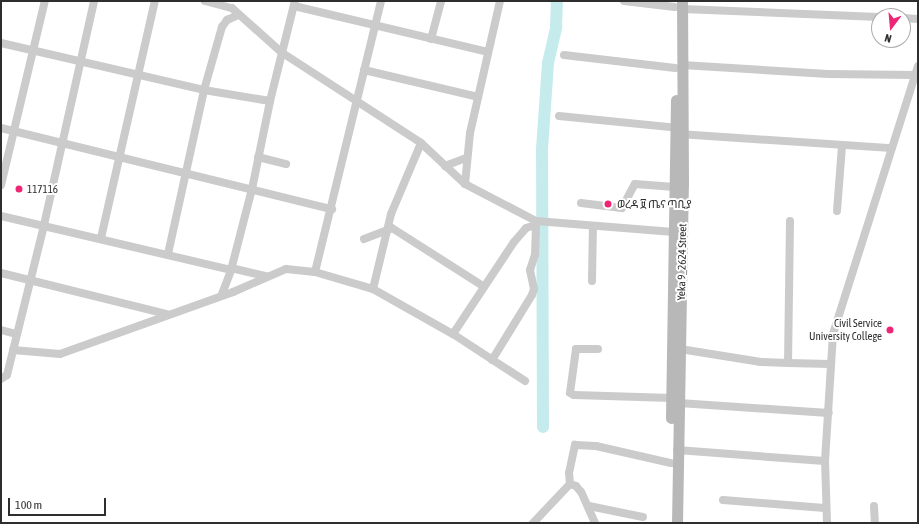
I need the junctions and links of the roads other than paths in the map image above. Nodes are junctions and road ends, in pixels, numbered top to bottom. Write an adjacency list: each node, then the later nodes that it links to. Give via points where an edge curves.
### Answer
1 (45, 1): 16 (street)
2 (94, 1): 20 (street)
3 (155, 1): 25 (street)
4 (205, 1): 11 (street)
5 (381, 1): 13 (street)
6 (441, 1): 14 (street)
7 (500, 1): 18 (street)
8 (624, 1): 10 (street)
9 (294, 3): 13 (street); 17 (street)
10 (679, 5): 12 (street); 21 (main road, Yeka 9_2624 Street)
11 (235, 8): 17 (street); 26 (street, via 222,26)
12 (871, 17)
13 (375, 27): 14 (street); 23 (street)
14 (431, 39): 18 (street)
15 (1, 43): 16 (street)
16 (34, 50): 20 (street); 33 (street)
17 (282, 52): 28 (street); 29 (street)
18 (488, 52): 27 (street)
19 (564, 55): 21 (street)
20 (80, 61): 25 (street); 35 (street)
21 (679, 66): 24 (street, via 828,74); 32 (main road, Yeka 9_2624 Street)
22 (918, 66): 24 (street)
23 (364, 70): 27 (street); 29 (street)
24 (915, 75): 37 (street)
25 (139, 76): 26 (street); 38 (street)
26 (204, 90): 28 (street); 43 (street)
27 (478, 96): 40 (street)
28 (270, 101): 39 (street)
29 (356, 102): 34 (street); 49 (street)
30 (559, 116): 32 (street)
31 (1, 128): 33 (street)
32 (680, 131): 36 (street); 46 (main road, Yeka 9_2624 Street); 75 (main road, Yeka 9_2624 Street)
33 (14, 132): 35 (street); 45 (street)
34 (421, 143): 42 (street); 56 (street)
35 (63, 144): 38 (street); 54 (street)
36 (842, 146): 37 (street); 50 (street)
37 (892, 148): 79 (street, via 835,321)
38 (120, 156): 43 (street); 58 (street)
39 (258, 157): 41 (street); 47 (street)
40 (466, 158): 42 (street); 44 (street)
41 (286, 164)
42 (446, 166): 44 (street)
43 (186, 172): 47 (street); 60 (street)
44 (466, 184): 53 (street)
45 (1, 185)
46 (675, 187): 48 (street, via 635,184 622,208); 57 (main road, Yeka 9_2624 Street)
47 (252, 189): 49 (street); 61 (street)
48 (581, 203)
49 (332, 209): 63 (street)
50 (837, 211)
51 (1, 216): 54 (street)
52 (790, 220): 78 (street)
53 (538, 223): 55 (street); 67 (street, via 522,231); 77 (street, via 535,255 530,270 534,289 532,295)
54 (44, 226): 58 (street); 65 (street)
55 (594, 226): 57 (street); 66 (street)
56 (387, 228): 59 (street); 67 (street, via 398,231); 68 (street)
57 (674, 232): 82 (main road, Yeka 9_2624 Street)
58 (101, 238): 60 (street)
59 (364, 239)
60 (168, 254): 61 (street)
61 (231, 269): 64 (street); 69 (street)
62 (1, 272): 65 (street)
63 (315, 272): 64 (street, via 286,269); 68 (street)
64 (266, 276): 69 (street, via 233,292)
65 (31, 279): 70 (street); 72 (street)
66 (592, 281)
67 (483, 286): 73 (street)
68 (373, 289): 73 (street)
69 (222, 294): 70 (street)
70 (167, 314): 76 (street, via 60,354)
71 (1, 330): 72 (street)
72 (16, 334): 76 (street)
73 (453, 334): 77 (street)
74 (598, 349): 82 (street, via 576,349 570,393)
75 (680, 349): 78 (street, via 761,362); 82 (main road, Yeka 9_2624 Street)
76 (13, 350): 80 (street, via 7,374)
77 (492, 360): 81 (street)
78 (788, 363): 79 (street)
79 (830, 364): 83 (street)
80 (1, 379)
81 (525, 381)
82 (676, 401): 83 (street); 84 (main road, Yeka 9_2624 Street); 86 (main road, Yeka 9_2624 Street)
83 (829, 413): 85 (street)
84 (677, 450): 85 (street); 96 (main road, Yeka 9_2624 Street)
85 (825, 461): 91 (street)
86 (671, 463): 87 (street, via 578,444 572,452); 95 (main road, Yeka 9_2624 Street)
87 (570, 484): 89 (street, via 576,486); 93 (street)
88 (723, 500): 91 (street)
89 (588, 506): 92 (street); 94 (street)
90 (874, 506): 98 (street)
91 (825, 508): 97 (street)
92 (643, 517)
93 (533, 523)
94 (595, 523)
95 (670, 523)
96 (677, 523)
97 (827, 523)
98 (875, 523)

